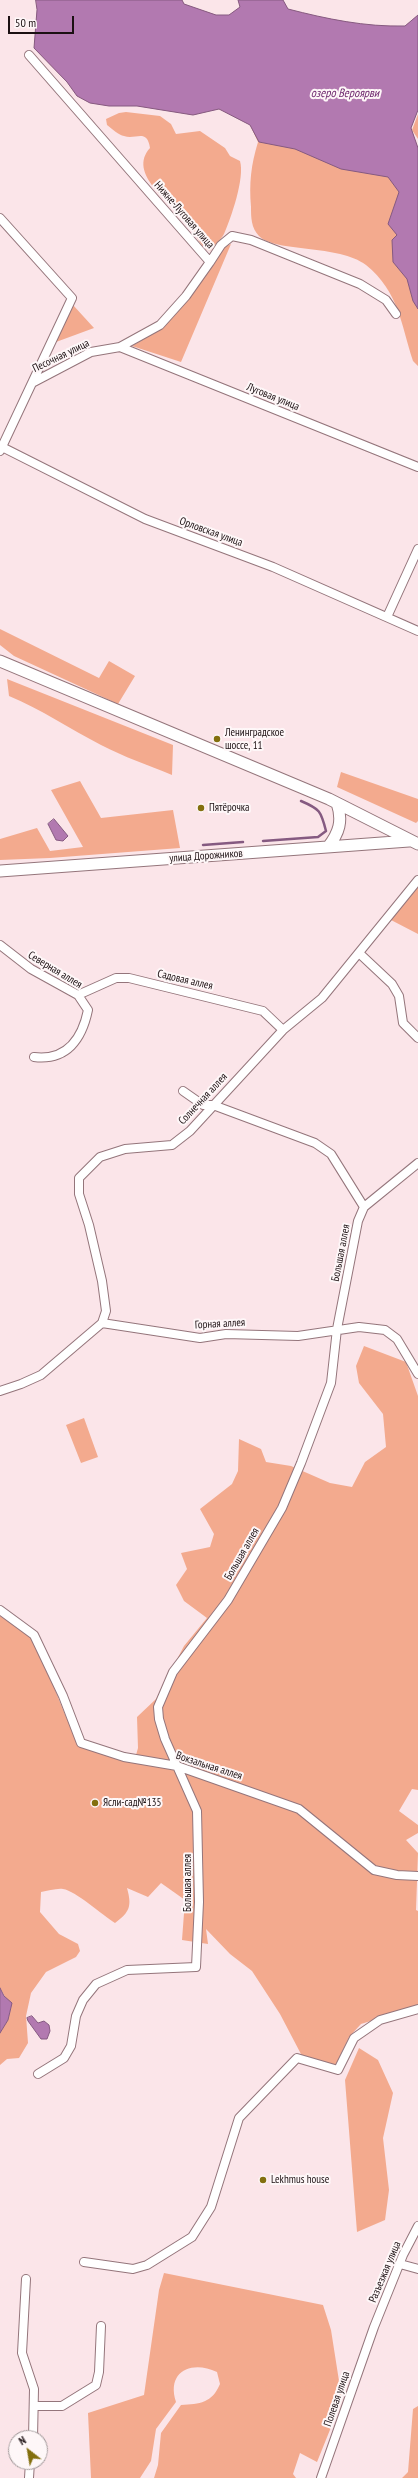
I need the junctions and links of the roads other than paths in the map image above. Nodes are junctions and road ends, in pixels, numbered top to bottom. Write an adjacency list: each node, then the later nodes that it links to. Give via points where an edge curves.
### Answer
1 (29, 55): 3 (street, Нижне-Луговая улица)
2 (0, 218): 6 (street, via 72,298)
3 (210, 262): 4 (street, Нижне-Луговая улица, via 221,245 232,236 251,240 360,284 386,300); 5 (street, Песочная улица, via 186,296 160,325)
4 (396, 314)
5 (120, 347): 6 (street, Песочная улица, via 91,352); 8 (street, Луговая улица)
6 (32, 383): 7 (street, Песочная улица)
7 (0, 448): 10 (street, Орловская улица, via 145,519 274,567)
8 (418, 467)
9 (418, 549): 10 (street)
10 (387, 617): 11 (street, Орловская улица)
11 (418, 631)
12 (0, 661): 13 (main road)
13 (338, 803): 14 (main road); 15 (main road, via 340,826 337,836)
14 (415, 843): 15 (main road, улица Дорожников)
15 (328, 847): 16 (main road, улица Дорожников)
16 (0, 871)
17 (418, 880): 19 (street, Солнечная аллея)
18 (0, 945): 20 (street, Северная аллея, via 31,969)
19 (359, 953): 21 (street, Солнечная аллея, via 322,998); 22 (street, via 392,984 399,996 403,1023)
20 (78, 995): 21 (street, Садовая аллея, via 116,978 129,978 263,1011); 23 (street, Северная аллея, via 88,1010 84,1028 75,1044 55,1056)
21 (283, 1030): 25 (street, Солнечная аллея)
22 (418, 1038)
23 (34, 1057)
24 (183, 1091): 25 (street, via 203,1105)
25 (213, 1105): 27 (street, via 315,1143 331,1154); 28 (street, Солнечная аллея, via 204,1117 172,1145 125,1149 100,1157 79,1178 79,1194 102,1281 106,1311)
26 (418, 1163): 27 (street)
27 (364, 1207): 29 (street, Большая аллея, via 358,1221)
28 (102, 1322): 29 (street, Горная аллея, via 200,1338 226,1334 298,1336); 31 (street, via 41,1375)
29 (337, 1329): 30 (street, Горная аллея, via 359,1327 385,1330 397,1339); 33 (street, Большая аллея, via 331,1382 282,1508 228,1600 173,1672 158,1707 158,1719)
30 (418, 1374)
31 (0, 1391)
32 (0, 1610): 33 (street, Вокзальная аллея, via 34,1635 64,1696 81,1743 124,1757)
33 (177, 1766): 34 (street, Вокзальная аллея, via 299,1809 374,1870); 36 (street, Большая аллея, via 194,1800 199,1822 196,1967 127,1970 96,1984 83,2000 76,2016 71,2046 64,2058)
34 (418, 1876)
35 (418, 2009): 38 (street, via 380,2020 354,2038 338,2070 297,2058 239,2118 211,2207 192,2237 147,2265 133,2269)
36 (38, 2074)
37 (418, 2226): 39 (street, Разъезжая улица)
38 (84, 2262)
39 (400, 2264): 40 (street); 43 (street, Разъезжая улица)
40 (418, 2269)
41 (26, 2279): 44 (street, via 22,2352 32,2377)
42 (101, 2326): 44 (street, via 96,2385 62,2406)
43 (374, 2328): 46 (street, Полевая улица)
44 (34, 2406): 45 (street)
45 (32, 2430)
46 (321, 2478)

